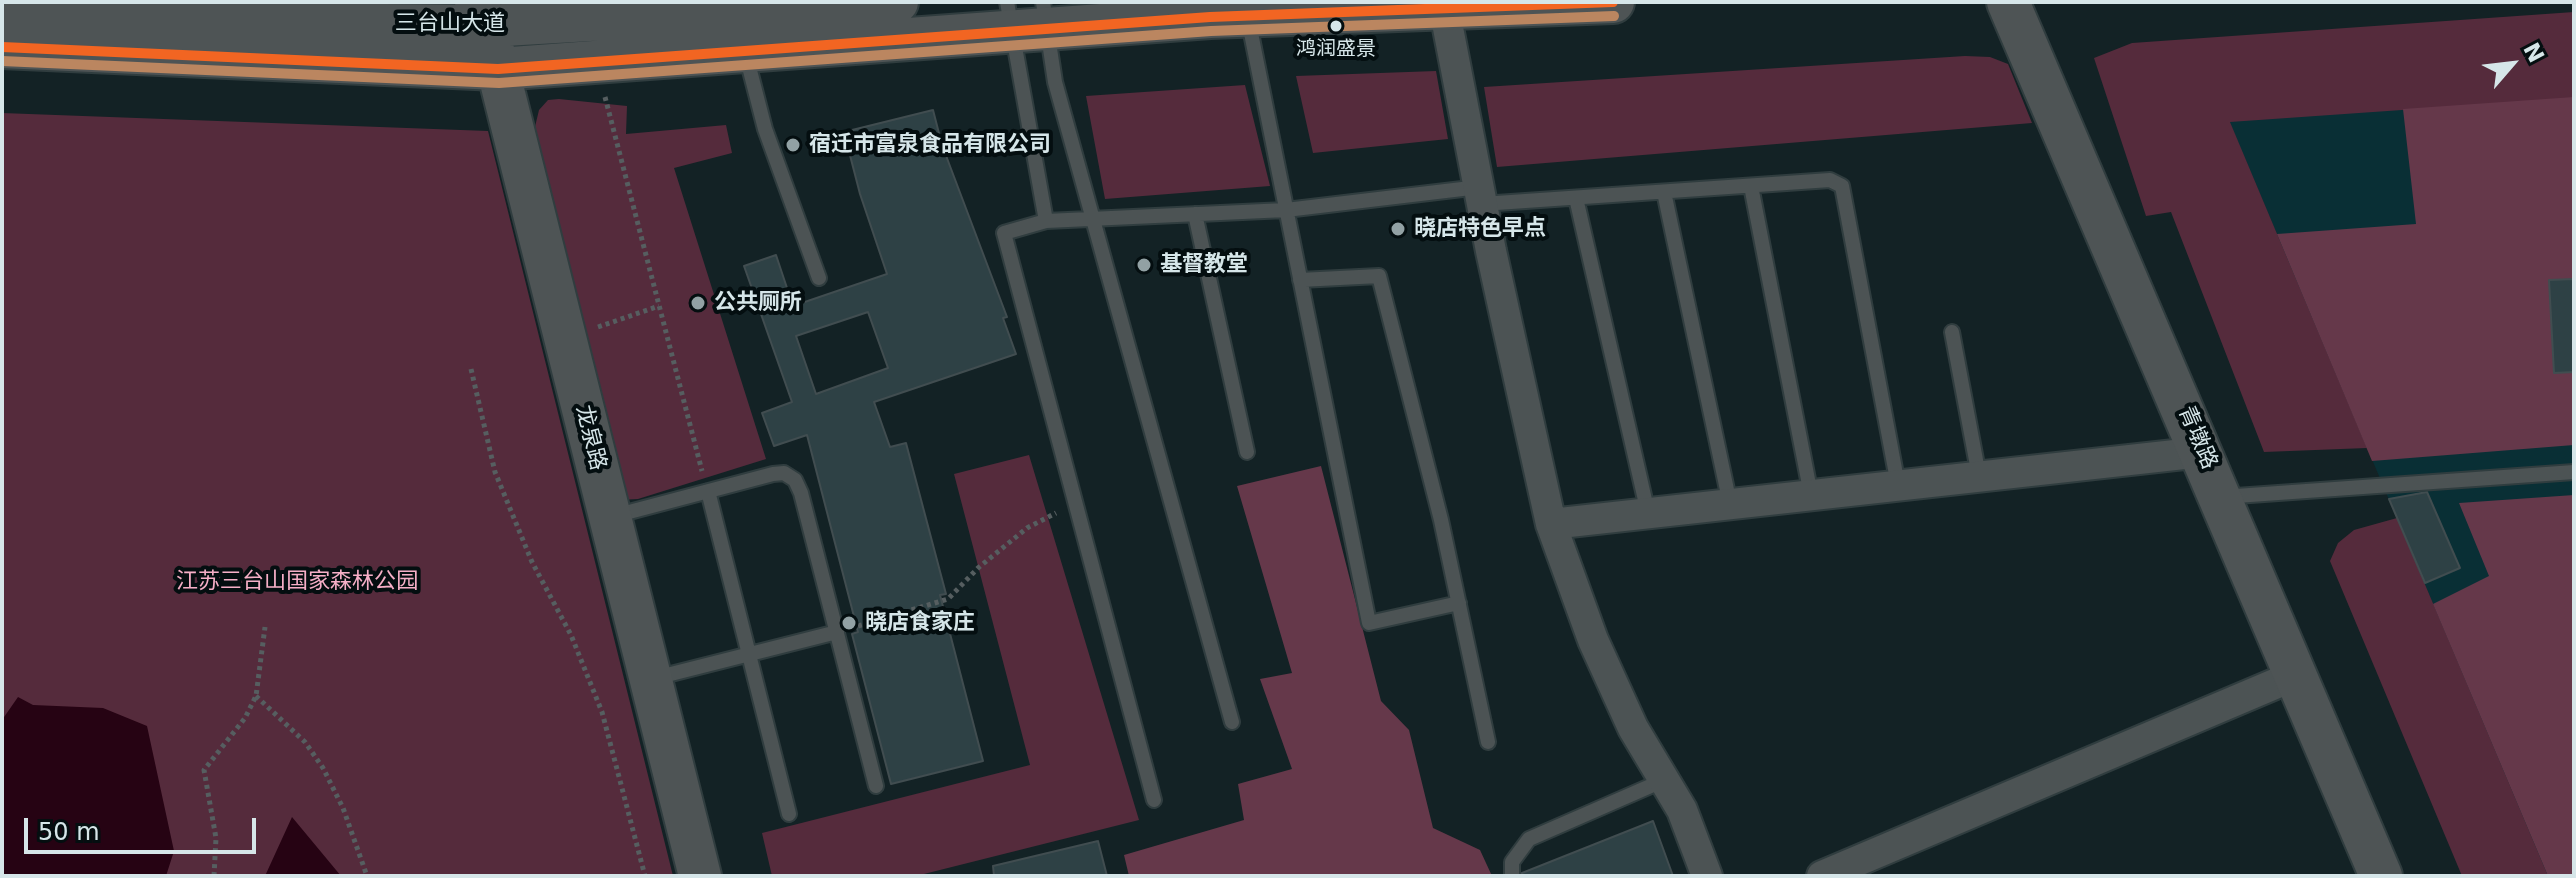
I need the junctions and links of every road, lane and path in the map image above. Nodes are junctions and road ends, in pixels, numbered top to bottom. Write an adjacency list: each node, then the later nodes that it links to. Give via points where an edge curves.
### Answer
1 (897, 2): 5 (main road, 三台山大道)
2 (1613, 2): 4 (main road, 三台山大道)
3 (2008, 2): 29 (main road, 青墩路)
4 (1444, 5): 6 (main road, 三台山大道); 16 (street)
5 (661, 9): 8 (main road, 三台山大道)
6 (1247, 9): 9 (main road, 三台山大道); 18 (lane)
7 (2, 14): 8 (main road, 三台山大道, via 180,23)
8 (481, 14): 13 (main road, 龙泉路)
9 (1027, 16): 11 (main road, 三台山大道); 20 (lane, via 1055,82); 21 (lane)
10 (2, 47): 13 (main road, 三台山大道)
11 (745, 51): 12 (main road, 三台山大道); 22 (lane, via 765,129)
12 (596, 62): 13 (main road, 三台山大道); 24 (path)
13 (498, 69): 25 (main road, 龙泉路)
14 (1751, 186): 15 (lane); 32 (lane, via 1830,180 1842,186); 34 (lane)
15 (1664, 192): 17 (lane); 36 (lane)
16 (1480, 196): 17 (lane); 18 (lane); 40 (street)
17 (1576, 198): 38 (lane)
18 (1286, 210): 19 (lane); 23 (lane)
19 (1195, 214): 20 (lane); 28 (lane)
20 (1091, 218): 21 (lane); 48 (lane)
21 (1046, 221): 37 (lane, via 1004,233)
22 (819, 278)
23 (1300, 280): 41 (lane, via 1379,276); 41 (lane, via 1369,623)
24 (659, 306): 25 (path, via 602,326); 33 (path)
25 (563, 332): 39 (main road, 龙泉路)
26 (1952, 332): 31 (lane)
27 (471, 369): 56 (path, via 495,472 602,712)
28 (1247, 452)
29 (2202, 452): 31 (street); 35 (main road, 青墩路)
30 (2574, 472): 35 (lane)
31 (1979, 476): 32 (street)
32 (1898, 485): 34 (street)
33 (708, 491): 39 (lane); 43 (lane, via 773,474 795,480); 44 (lane)
34 (1811, 495): 36 (street)
35 (2222, 497): 45 (main road, 青墩路)
36 (1730, 504): 38 (street)
37 (1076, 507): 43 (path, via 1027,528 939,604); 52 (lane)
38 (1648, 513): 40 (street)
39 (610, 517): 46 (main road, 龙泉路)
40 (1551, 524): 50 (street, via 1593,640)
41 (1459, 603): 49 (lane)
42 (265, 627): 47 (path)
43 (837, 632): 44 (lane); 51 (lane)
44 (749, 654): 46 (lane); 53 (lane)
45 (2296, 675): 60 (street); 61 (main road, 青墩路)
46 (650, 679): 57 (main road, 龙泉路)
47 (256, 696): 54 (path, via 204,770 216,838); 55 (path, via 305,742 323,768)
48 (1232, 722)
49 (1488, 742)
50 (1662, 781): 58 (lane, via 1529,839 1512,862); 59 (street, via 1682,810)
51 (876, 786)
52 (1154, 800)
53 (789, 814)
54 (214, 876)
55 (367, 876)
56 (645, 876)
57 (700, 876)
58 (1512, 876)
59 (1707, 876)
60 (1822, 876)
61 (2381, 876)

